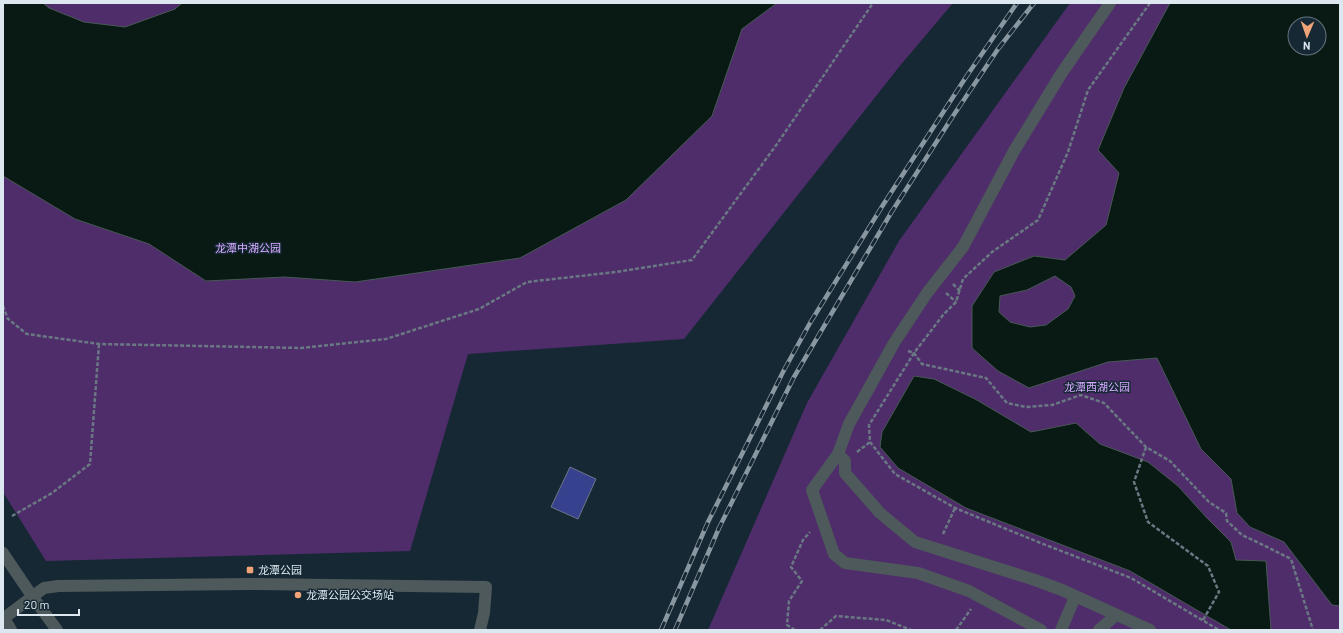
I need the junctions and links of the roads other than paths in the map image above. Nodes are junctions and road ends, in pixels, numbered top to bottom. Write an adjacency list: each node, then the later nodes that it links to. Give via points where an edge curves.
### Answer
1 (1110, 3): 2 (street, via 1061,74 1018,144 963,247 894,343 849,424)
2 (838, 454): 5 (street, via 845,461 845,473 880,513 915,542 1035,580); 11 (street, via 812,490 834,554 845,563 918,573 969,590)
3 (3, 553): 4 (street)
4 (32, 596): 7 (street); 9 (street); 10 (street, via 44,588 58,586 250,584 486,588)
5 (1075, 597): 6 (street); 12 (street)
6 (1116, 615): 13 (street); 14 (street)
7 (3, 618): 8 (street)
8 (11, 630)
9 (56, 630)
10 (480, 630)
11 (1041, 630)
12 (1061, 630)
13 (1099, 630)
14 (1150, 630)

